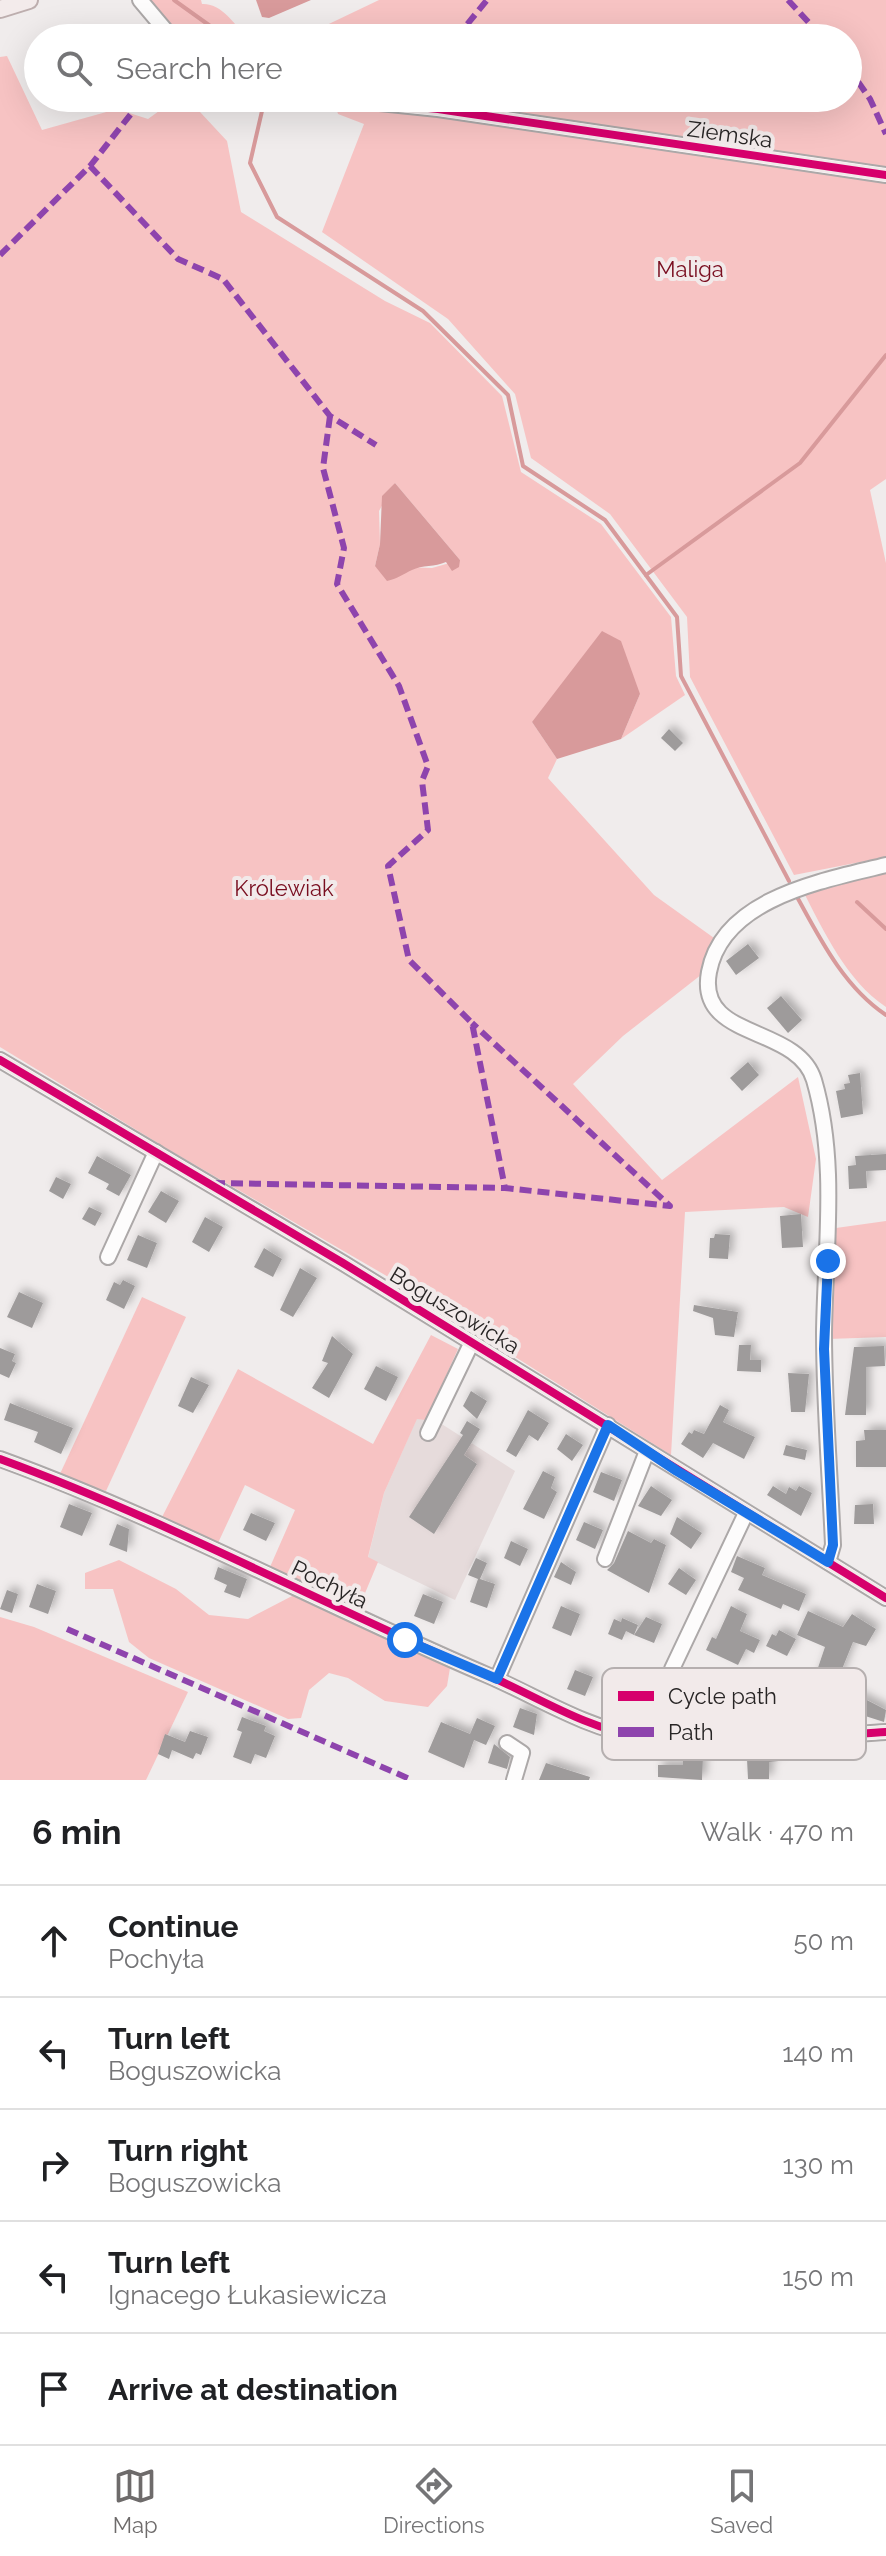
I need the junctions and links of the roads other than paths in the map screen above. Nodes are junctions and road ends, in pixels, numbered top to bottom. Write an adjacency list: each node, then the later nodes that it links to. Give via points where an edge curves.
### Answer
1 (29, 0): 3 (main road)
2 (140, 0): 4 (street)
3 (0, 9)
4 (160, 24)
5 (458, 112): 6 (street, Ziemska)
6 (886, 175)
7 (886, 865): 18 (street, via 777,896 724,940 709,974 710,998 719,1015 800,1057 816,1091 829,1192 824,1349 833,1545)
8 (0, 1060): 9 (street, Boguszowicka)
9 (156, 1152): 10 (street); 11 (street, Boguszowicka)
10 (108, 1257)
11 (472, 1342): 12 (street, Boguszowicka); 13 (street)
12 (608, 1425): 14 (street, Boguszowicka); 21 (street)
13 (428, 1433)
14 (647, 1451): 16 (street, Boguszowicka); 17 (street)
15 (0, 1459): 21 (street, Pochyła, via 184,1533)
16 (746, 1513): 18 (street, Boguszowicka); 20 (street)
17 (605, 1559)
18 (828, 1562): 19 (street, Boguszowicka)
19 (886, 1598)
20 (672, 1668)
21 (497, 1679): 22 (street, Pochyła)
22 (602, 1725)
23 (886, 1732): 24 (street, Pochyła)
24 (866, 1733)
25 (507, 1743): 26 (street, via 522,1753)
26 (514, 1780)

